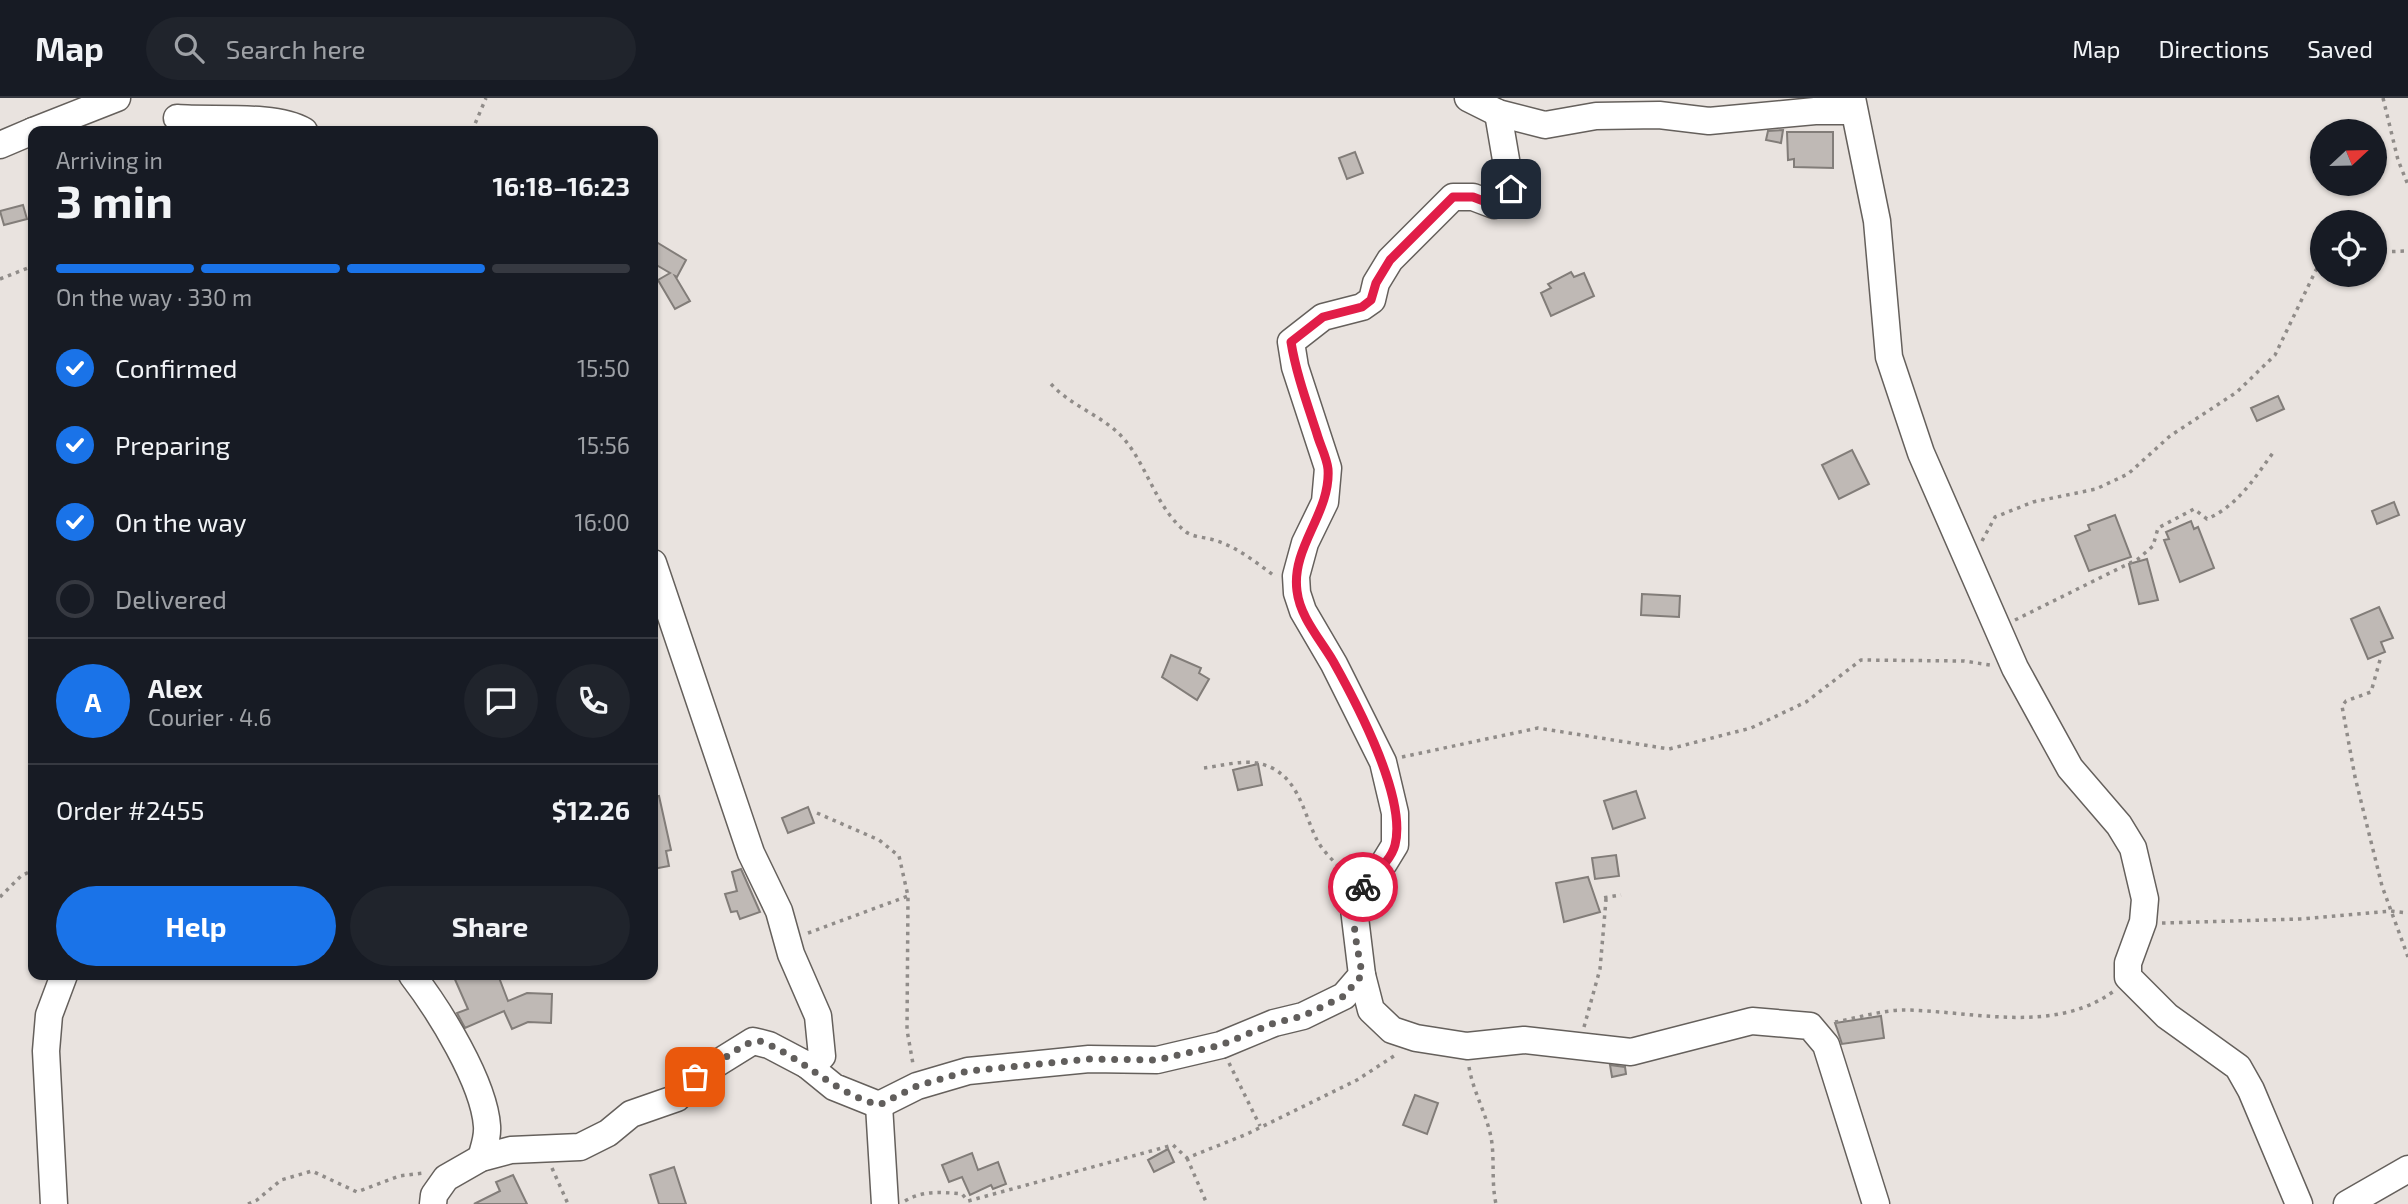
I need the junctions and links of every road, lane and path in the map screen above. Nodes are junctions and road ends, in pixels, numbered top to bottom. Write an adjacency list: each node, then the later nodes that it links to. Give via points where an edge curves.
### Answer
1 (117, 98): 8 (street)
2 (486, 98): 10 (path)
3 (1468, 98): 6 (street)
4 (2383, 98): 13 (path)
5 (1853, 104): 6 (street, via 1709,121 1659,115 1596,116 1545,124); 21 (street, via 1877,221 1889,357 1921,453)
6 (1498, 113): 23 (street, via 1511,189 1505,200 1494,205 1473,197 1453,197 1390,260 1371,300 1362,307 1323,317 1291,342 1328,468 1325,502 1305,543 1296,576)
7 (175, 116): 9 (street)
8 (46, 126)
9 (291, 126)
10 (474, 126)
11 (28, 133): 12 (street)
12 (0, 145)
13 (2408, 185)
14 (2408, 251): 15 (path)
15 (2387, 252)
16 (28, 268): 17 (path)
17 (0, 279)
18 (2310, 282): 21 (path, via 2275,355 2237,392 2171,436 2127,474 2096,489 2033,502 1995,517)
19 (1051, 384): 23 (path, via 1065,399 1124,439 1172,519 1189,534 1219,541 1251,558)
20 (2275, 450): 24 (path, via 2242,496 2225,511 2207,519 2194,509 2174,518 2158,528 2153,546 2138,559)
21 (1969, 565): 24 (street)
22 (658, 578): 38 (street, via 751,853 779,911)
23 (1297, 593): 27 (street)
24 (1998, 629): 26 (street)
25 (2380, 660): 35 (path, via 2371,692 2342,706 2355,777)
26 (2015, 668): 27 (path, via 1964,661 1861,660 1806,702 1751,728 1669,749 1538,729); 37 (street, via 2070,768 2133,848 2145,899)
27 (1383, 762): 31 (street, via 1395,813 1395,845)
28 (1204, 768): 31 (path, via 1255,762 1274,768 1306,807 1318,842 1346,874)
29 (817, 813): 34 (path, via 891,847 899,856)
30 (28, 872): 33 (path)
31 (1356, 894): 40 (street)
32 (1621, 895): 48 (path, via 1602,898 1606,900 1600,969)
33 (0, 897)
34 (908, 897): 38 (path); 50 (path, via 906,1030)
35 (2391, 911): 36 (path); 37 (path, via 2302,919); 39 (path)
36 (2408, 913)
37 (2143, 922): 41 (street, via 2127,963)
38 (786, 940): 49 (street, via 818,1016 822,1056)
39 (2408, 957)
40 (1362, 975): 45 (street, via 1371,1010 1392,1030); 46 (street, via 1344,996)
41 (2128, 977): 44 (path, via 2095,1005 2049,1018 1901,1010); 67 (street, via 2167,1016 2238,1067)
42 (62, 980): 58 (street, via 49,1015 46,1051)
43 (415, 980): 54 (street, via 453,1038 477,1090 487,1126)
44 (1810, 1026): 48 (street, via 1752,1021 1631,1052); 66 (street, via 1826,1045)
45 (1416, 1038): 47 (street); 52 (path, via 1384,1065)
46 (1221, 1045): 50 (street, via 1157,1060 1089,1059 968,1071); 52 (path)
47 (1466, 1046): 48 (street, via 1524,1040); 65 (path, via 1494,1155)
48 (1578, 1046)
49 (807, 1065): 51 (street, via 834,1087); 53 (street, via 753,1041 695,1077 677,1098 631,1114 580,1147)
50 (917, 1086): 51 (street)
51 (879, 1105): 62 (street)
52 (1260, 1126): 55 (path)
53 (545, 1149): 54 (street, via 503,1151); 61 (path)
54 (481, 1158): 57 (street)
55 (1187, 1158): 63 (path, via 1173,1145 968,1200 962,1194 939,1191 915,1195); 64 (path)
56 (2408, 1169): 68 (street)
57 (446, 1178): 59 (path, via 412,1172 357,1192 312,1171 281,1180); 60 (street)
58 (54, 1204)
59 (248, 1204)
60 (433, 1204)
61 (568, 1204)
62 (885, 1204)
63 (900, 1204)
64 (1207, 1204)
65 (1496, 1204)
66 (1877, 1204)
67 (2299, 1204)
68 (2347, 1204)

